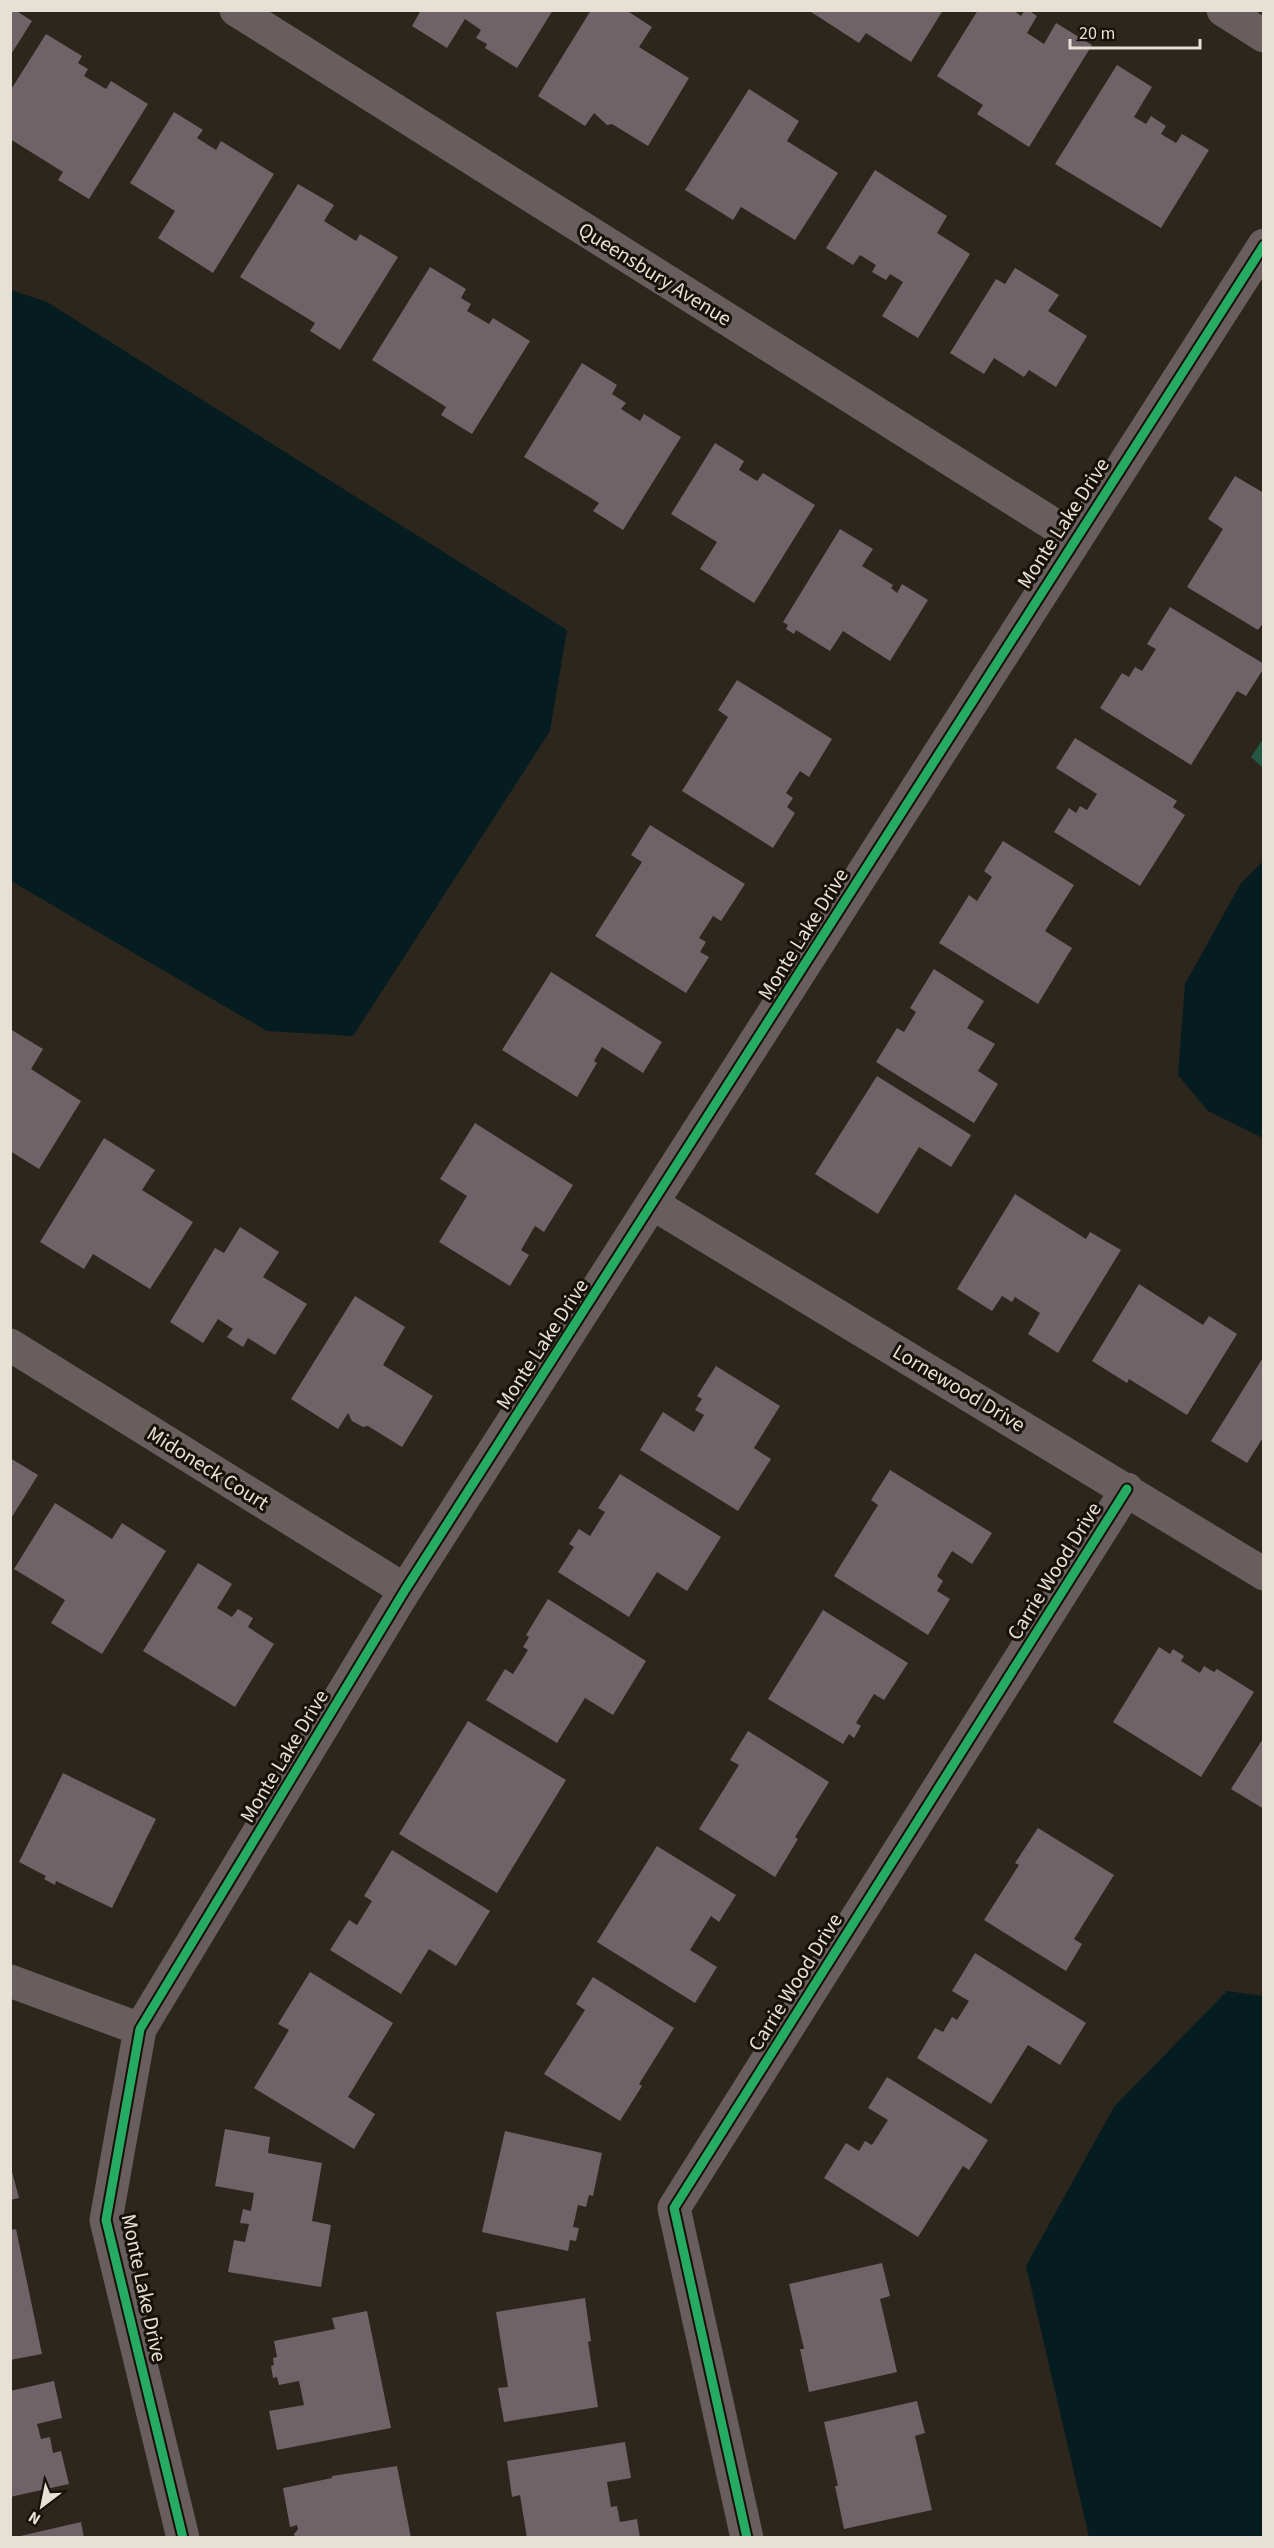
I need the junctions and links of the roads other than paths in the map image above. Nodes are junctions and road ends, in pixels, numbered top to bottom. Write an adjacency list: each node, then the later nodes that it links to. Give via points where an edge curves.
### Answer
1 (236, 10): 5 (street, Queensbury Avenue)
2 (1223, 10): 3 (street)
3 (1263, 36)
4 (1263, 245): 5 (street, Monte Lake Drive)
5 (1075, 538): 6 (street, Monte Lake Drive)
6 (653, 1204): 8 (street, Lornewood Drive); 10 (street, Monte Lake Drive)
7 (10, 1345): 10 (street, Midoneck Court)
8 (1127, 1490): 9 (street, Lornewood Drive); 14 (street, Carrie Wood Drive, via 674,2208)
9 (1263, 1574)
10 (405, 1590): 12 (street, Monte Lake Drive)
11 (10, 1981): 12 (street)
12 (140, 2029): 13 (street, Monte Lake Drive, via 106,2220)
13 (183, 2538)
14 (747, 2538)

